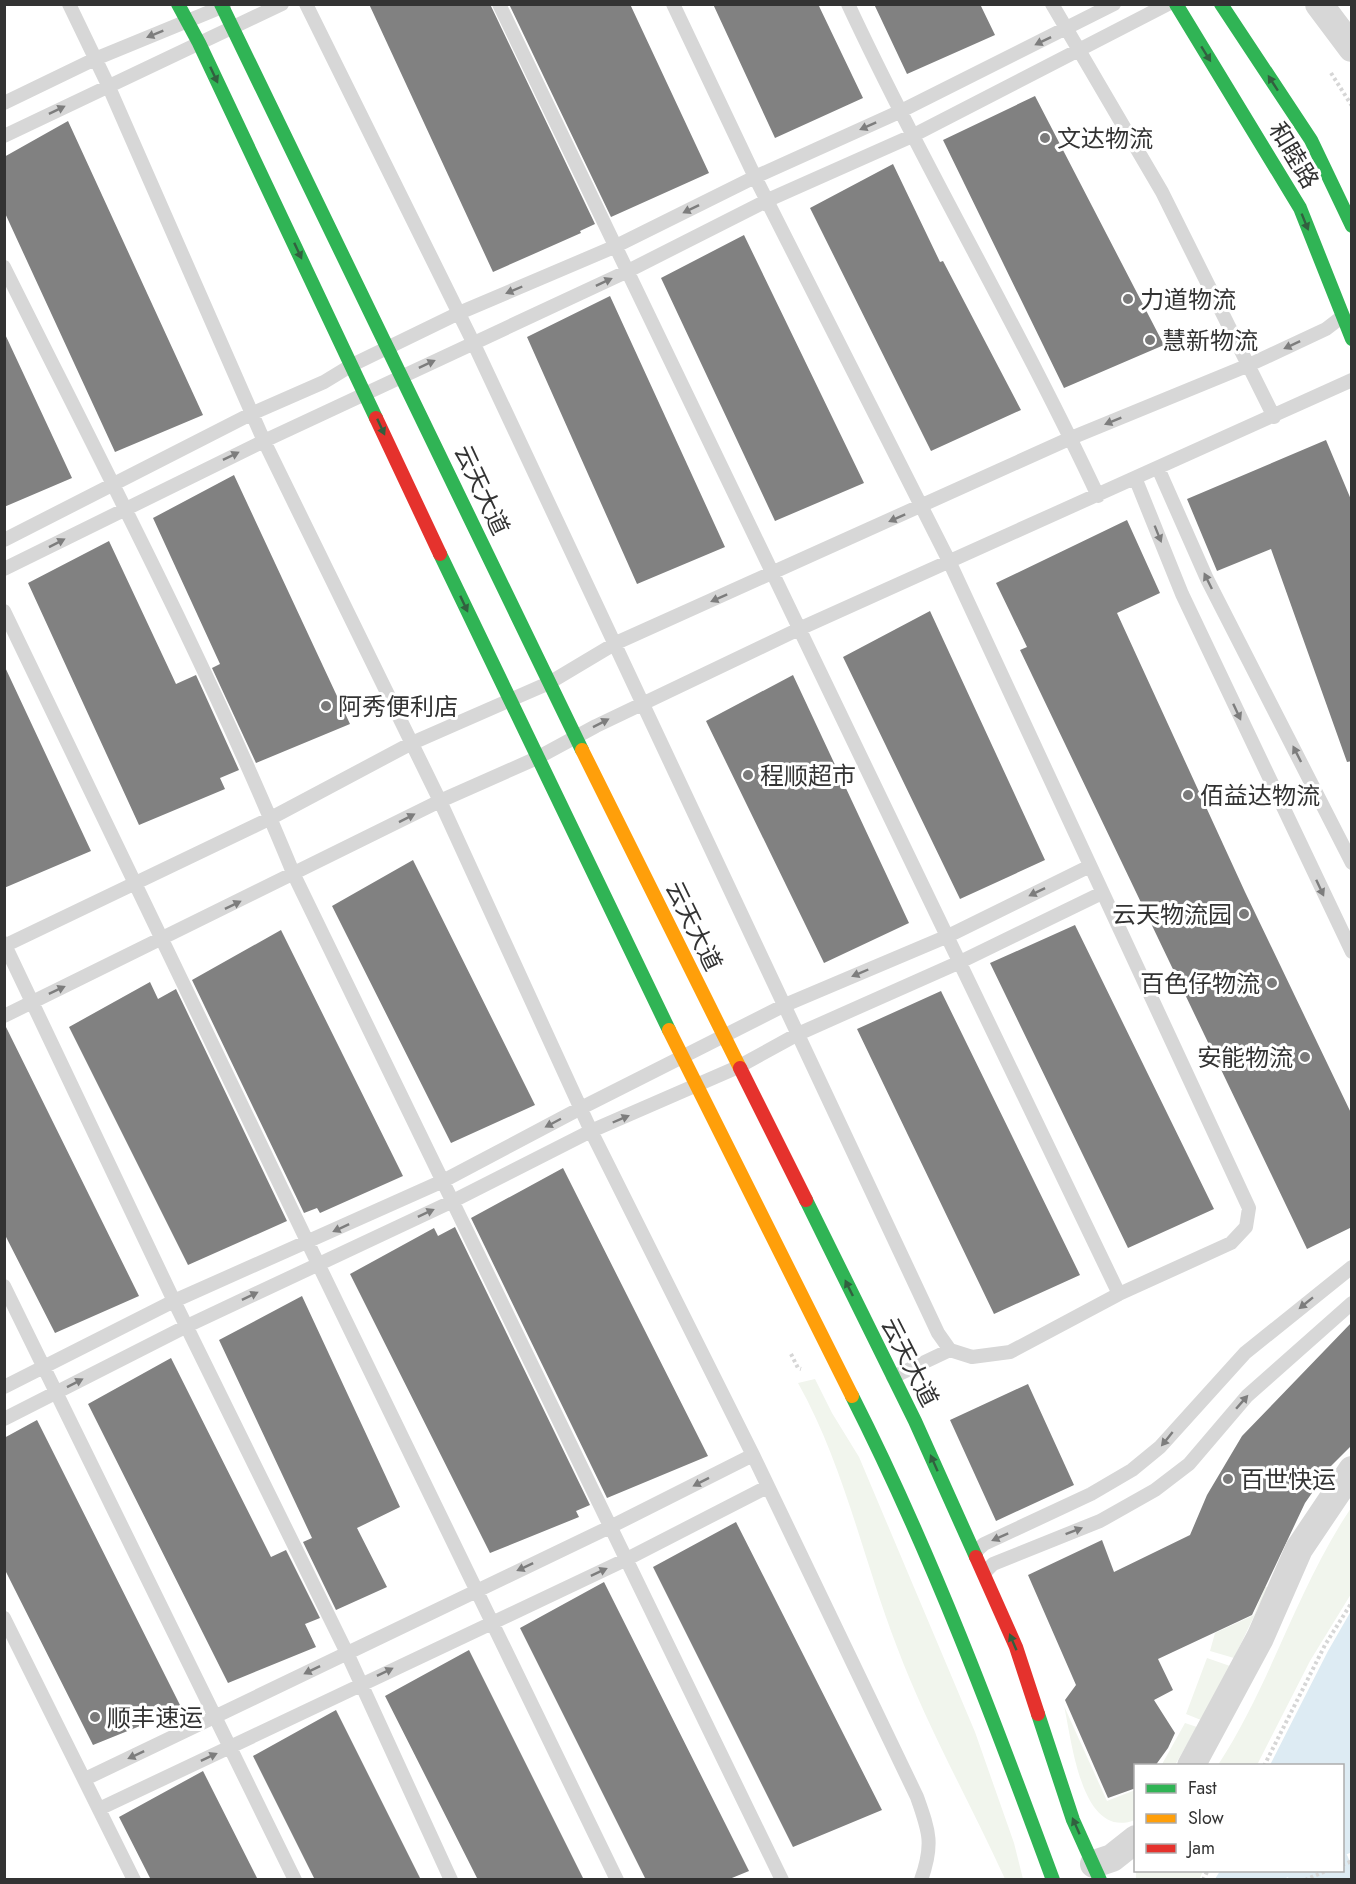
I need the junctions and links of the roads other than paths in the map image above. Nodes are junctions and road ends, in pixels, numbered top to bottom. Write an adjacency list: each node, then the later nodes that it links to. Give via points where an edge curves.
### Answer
1 (69, 4): 21 (lane)
2 (178, 4): 15 (main road)
3 (282, 4): 16 (lane)
4 (306, 4): 33 (lane)
5 (499, 4): 30 (lane)
6 (673, 4): 27 (lane)
7 (848, 4): 24 (lane)
8 (1052, 4): 17 (lane)
9 (1114, 4): 17 (lane)
10 (1167, 4): 20 (lane)
11 (1176, 4): 34 (main road, 和睦路, one-way to 34, via 1300,208)
12 (1221, 4): 29 (main road, 和睦路, one-way to 12, via 1311,140)
13 (1319, 4): 19 (street)
14 (224, 5): 15 (lane); 16 (main road, 云天大道)
15 (186, 22): 18 (main road); 21 (lane, one-way to 21)
16 (233, 28): 18 (lane); 37 (main road, 云天大道)
17 (1067, 29): 20 (lane); 24 (lane, one-way to 24)
18 (199, 44): 22 (lane); 38 (main road, one-way to 38)
19 (1352, 48)
20 (1079, 51): 26 (lane); 39 (lane, via 1162,192)
21 (95, 59): 22 (lane); 23 (lane)
22 (108, 85): 25 (lane, one-way to 22); 43 (lane)
23 (4, 103)
24 (899, 112): 26 (lane); 27 (lane, one-way to 27)
25 (4, 136)
26 (912, 136): 28 (lane); 45 (lane)
27 (755, 177): 28 (lane); 30 (lane, one-way to 30)
28 (768, 200): 32 (lane); 51 (lane)
29 (1352, 225)
30 (614, 247): 32 (lane); 33 (lane, one-way to 33)
31 (4, 267): 49 (lane)
32 (626, 272): 36 (lane, one-way to 32); 56 (lane)
33 (459, 313): 36 (lane); 37 (lane)
34 (1343, 316): 35 (main road, 和睦路); 39 (lane, one-way to 39, via 1326,329)
35 (1352, 339)
36 (473, 342): 40 (lane, one-way to 36); 59 (lane)
37 (389, 348): 38 (lane); 40 (main road, 云天大道)
38 (352, 365): 42 (main road); 43 (lane, via 324,382)
39 (1249, 365): 44 (lane); 45 (lane, one-way to 45)
40 (402, 375): 42 (lane); 60 (main road, 云天大道)
41 (1352, 380): 44 (lane)
42 (366, 394): 46 (lane); 61 (main road, one-way to 61)
43 (253, 413): 46 (lane); 49 (lane)
44 (1274, 417): 47 (lane)
45 (1071, 438): 50 (lane); 51 (lane)
46 (264, 441): 52 (lane, one-way to 46); 64 (lane)
47 (1158, 468): 48 (lane); 68 (lane, one-way to 47, via 1207,579)
48 (1136, 480): 50 (lane); 76 (lane, one-way to 76, via 1182,594)
49 (113, 485): 52 (lane); 53 (lane)
50 (1098, 496): 54 (lane)
51 (922, 507): 54 (lane); 56 (lane, one-way to 56)
52 (125, 508): 55 (lane, one-way to 52); 67 (lane)
53 (4, 540)
54 (949, 561): 58 (lane); 69 (lane)
55 (4, 569)
56 (773, 574): 58 (lane); 59 (lane, one-way to 59)
57 (4, 611): 71 (lane)
58 (799, 629): 62 (lane); 73 (lane)
59 (616, 644): 60 (lane); 62 (lane)
60 (549, 683): 61 (lane); 63 (main road, 云天大道)
61 (509, 700): 64 (lane); 65 (main road)
62 (642, 704): 63 (lane, one-way to 62); 79 (lane)
63 (577, 738): 65 (lane); 82 (main road, 云天大道)
64 (412, 743): 66 (lane); 67 (lane)
65 (537, 758): 66 (lane); 83 (main road)
66 (440, 801): 70 (lane, one-way to 66); 86 (lane)
67 (271, 818): 70 (lane); 71 (lane)
68 (1352, 862)
69 (1090, 866): 72 (lane); 73 (lane, one-way to 73)
70 (294, 875): 74 (lane, one-way to 70); 88 (lane)
71 (134, 884): 74 (lane); 75 (lane)
72 (1102, 892): 77 (lane); 94 (lane, via 1249,1208 1246,1227 1231,1243)
73 (948, 936): 77 (lane); 79 (lane, one-way to 79)
74 (162, 940): 78 (lane, one-way to 74); 90 (lane)
75 (5, 945): 78 (lane)
76 (1352, 952)
77 (960, 962): 81 (lane); 94 (lane)
78 (33, 1002): 80 (lane); 95 (lane)
79 (784, 1005): 81 (lane); 82 (lane)
80 (4, 1016)
81 (798, 1034): 84 (lane); 98 (lane, via 938,1333)
82 (723, 1036): 83 (lane); 84 (main road, 云天大道)
83 (682, 1057): 85 (main road); 86 (lane)
84 (738, 1067): 85 (lane); 100 (main road, 云天大道, one-way to 84)
85 (697, 1085): 87 (lane, one-way to 85); 129 (main road, via 856,1403 906,1512 997,1728)
86 (581, 1108): 87 (lane); 88 (lane, one-way to 88)
87 (591, 1131): 89 (lane); 104 (lane)
88 (443, 1181): 89 (lane); 90 (lane, one-way to 90)
89 (451, 1202): 91 (lane, one-way to 89); 107 (lane)
90 (308, 1244): 91 (lane); 95 (lane)
91 (318, 1263): 97 (lane, one-way to 91); 111 (lane)
92 (1352, 1267): 108 (lane, one-way to 108, via 1245,1353 1160,1447 1132,1470)
93 (4, 1286): 99 (lane)
94 (1119, 1294): 98 (lane, via 1010,1352 972,1357)
95 (174, 1301): 97 (lane); 99 (lane)
96 (1352, 1303): 110 (lane, one-way to 96, via 993,1564 1100,1521 1155,1490 1189,1464 1247,1396)
97 (187, 1326): 102 (lane, one-way to 97); 114 (lane)
98 (950, 1350): 100 (lane)
99 (44, 1368): 101 (lane); 102 (lane)
100 (893, 1377): 108 (main road, 云天大道, one-way to 100)
101 (4, 1387)
102 (55, 1393): 103 (lane); 116 (lane)
103 (4, 1419)
104 (753, 1455): 106 (lane); 107 (lane, one-way to 107)
105 (1352, 1470): 118 (street, via 1299,1549 1260,1638)
106 (767, 1487): 109 (lane); 128 (lane, via 917,1797 930,1834)
107 (610, 1527): 109 (lane); 111 (lane, one-way to 111)
108 (975, 1552): 110 (main road, 云天大道)
109 (626, 1560): 113 (lane, one-way to 109); 127 (lane)
110 (984, 1573): 122 (main road, 云天大道, one-way to 110, via 1073,1820 1016,1647)
111 (476, 1590): 113 (lane); 114 (lane)
112 (4, 1618): 119 (lane)
113 (490, 1622): 115 (lane, one-way to 113); 126 (lane)
114 (346, 1653): 115 (lane); 116 (lane, one-way to 116)
115 (360, 1684): 117 (lane); 125 (lane)
116 (215, 1717): 117 (lane); 119 (lane, one-way to 119)
117 (230, 1748): 120 (lane, one-way to 117); 124 (lane)
118 (1192, 1764)
119 (85, 1779): 120 (lane)
120 (99, 1809): 123 (lane)
121 (1134, 1841): 122 (street)
122 (1097, 1872)
123 (134, 1880)
124 (295, 1880)
125 (451, 1880)
126 (617, 1880)
127 (782, 1880)
128 (921, 1880)
129 (1053, 1880)

